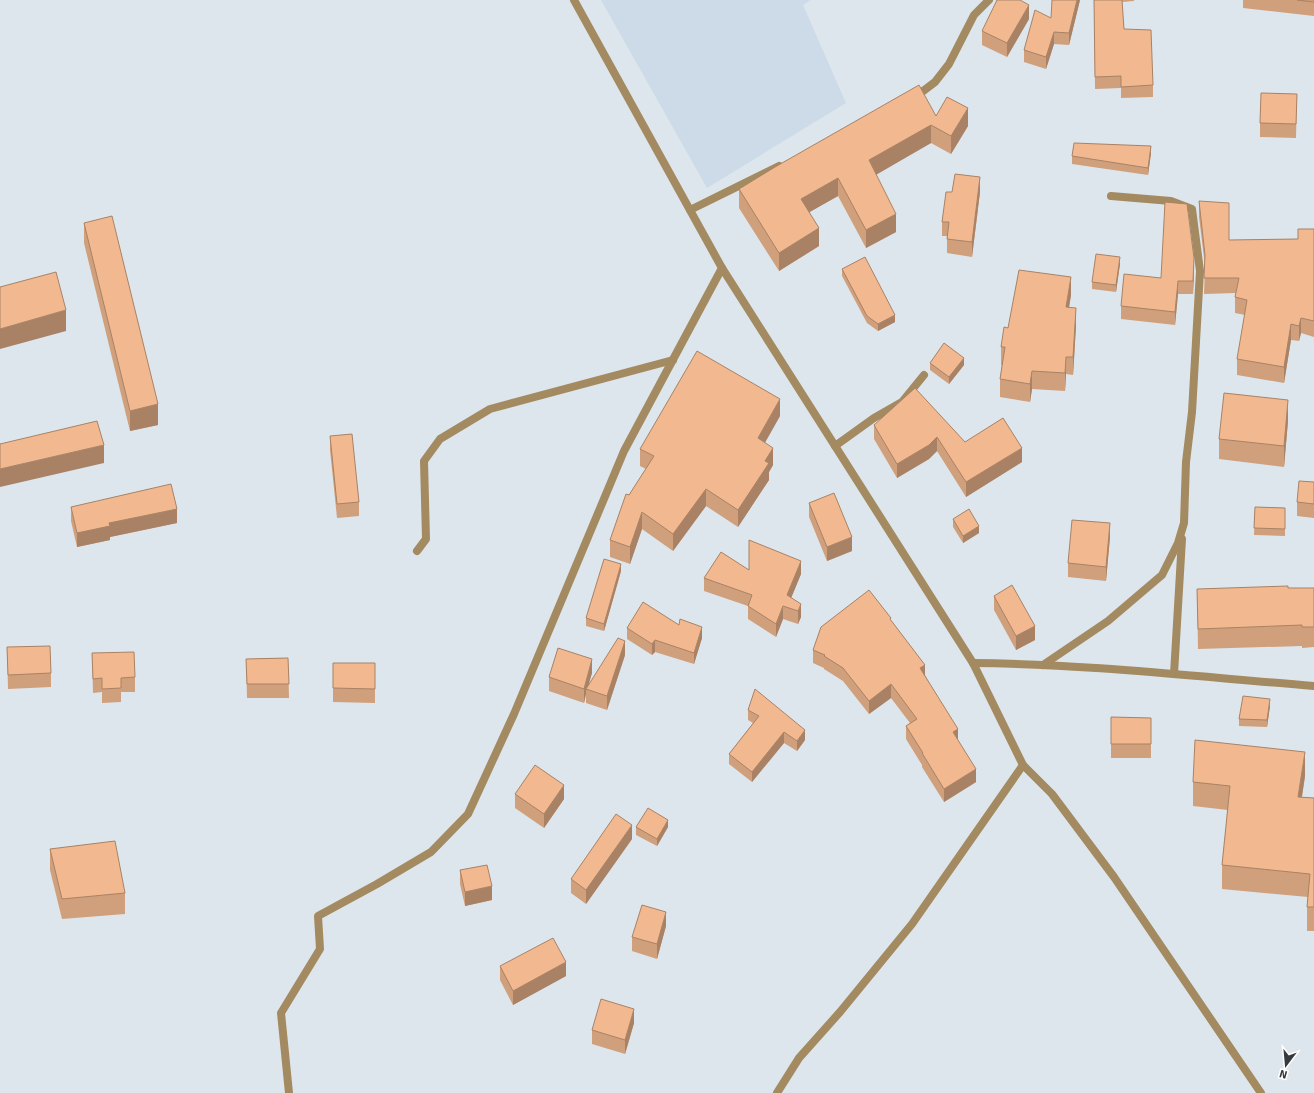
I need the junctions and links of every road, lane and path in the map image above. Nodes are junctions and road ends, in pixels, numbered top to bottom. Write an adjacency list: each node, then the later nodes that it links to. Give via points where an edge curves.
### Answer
1 (574, 0): 6 (street)
2 (989, 0): 3 (street, via 974,15 949,64 934,82)
3 (905, 103)
4 (789, 162): 6 (street)
5 (1111, 196): 11 (street, via 1171,201 1192,209 1200,271)
6 (690, 210): 7 (street)
7 (722, 268): 8 (street); 10 (street)
8 (673, 360): 12 (street, via 490,409 440,439 424,461 426,539); 18 (street, via 624,451 514,714 468,814 431,852 318,916 320,949 281,1013)
9 (924, 375): 10 (street, via 902,402)
10 (835, 446): 13 (street)
11 (1183, 528): 14 (street, via 1162,575 1108,621); 15 (street)
12 (417, 551)
13 (973, 663): 14 (street); 17 (street)
14 (1043, 665): 15 (street)
15 (1174, 674): 16 (street)
16 (1314, 686)
17 (1023, 765): 19 (street, via 912,924 799,1058); 20 (street, via 1052,794 1114,876)
18 (289, 1093)
19 (777, 1093)
20 (1261, 1093)

